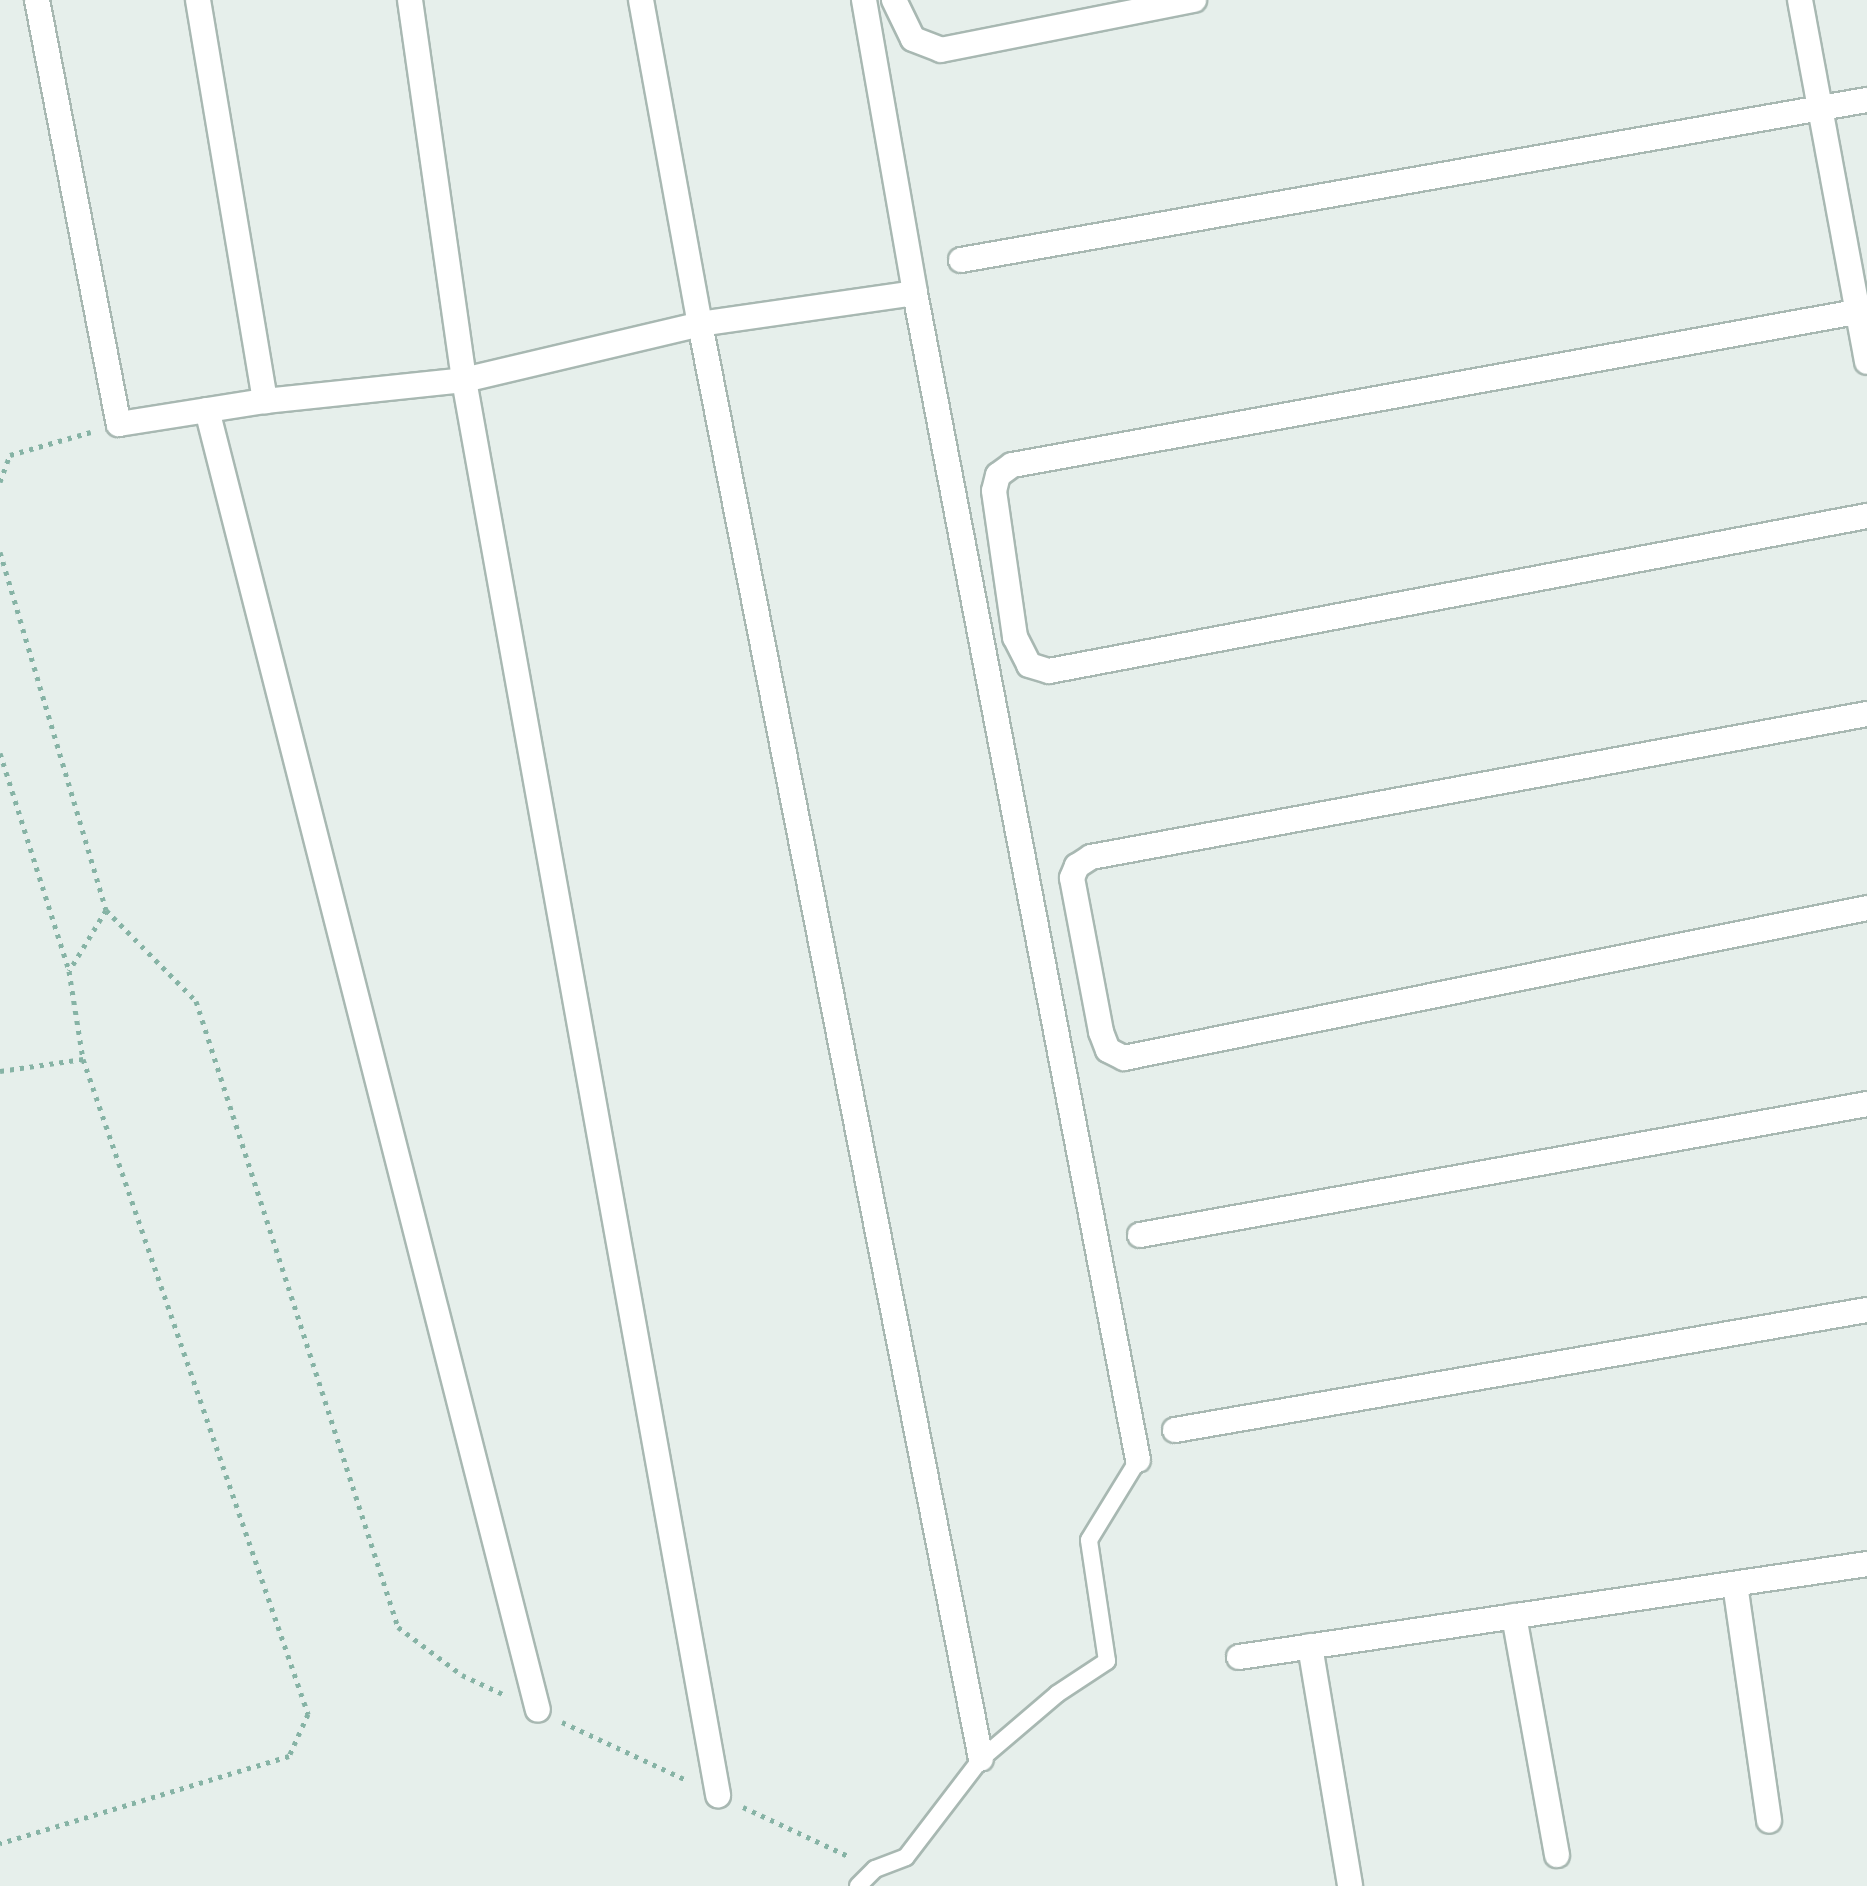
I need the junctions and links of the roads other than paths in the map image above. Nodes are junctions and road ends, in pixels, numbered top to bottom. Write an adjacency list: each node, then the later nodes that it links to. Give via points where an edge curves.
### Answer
1 (37, 0): 18 (street, via 119,424)
2 (198, 0): 17 (street)
3 (410, 0): 16 (street)
4 (641, 0): 14 (street)
5 (864, 0): 12 (street)
6 (894, 0): 7 (street, via 913,39 941,50)
7 (1194, 0)
8 (1800, 0): 10 (street)
9 (1867, 100): 10 (street)
10 (1820, 109): 11 (street); 13 (street)
11 (961, 260)
12 (915, 293): 14 (street); 26 (street)
13 (1862, 311): 15 (street); 19 (street, via 1012,465 998,475 994,491 1015,637 1029,665 1049,671)
14 (700, 324): 16 (street); 33 (street)
15 (1867, 362)
16 (464, 380): 17 (street); 34 (street)
17 (265, 401): 18 (street)
18 (207, 410): 32 (street)
19 (1867, 516)
20 (1867, 714): 21 (street, via 1091,857 1077,866 1072,878 1101,1032 1108,1050 1124,1058)
21 (1867, 908)
22 (1867, 1104): 23 (street)
23 (1140, 1235)
24 (1867, 1310): 25 (street)
25 (1175, 1430)
26 (1138, 1460): 33 (lane, via 1089,1540 1107,1661 1057,1694)
27 (1867, 1564): 28 (street)
28 (1735, 1584): 29 (street); 35 (street)
29 (1514, 1616): 30 (street); 36 (street)
30 (1310, 1646): 31 (street); 38 (street)
31 (1239, 1657)
32 (538, 1710)
33 (981, 1759): 37 (lane, via 906,1857 875,1869)
34 (718, 1795)
35 (1769, 1821)
36 (1557, 1855)
37 (858, 1886)
38 (1350, 1886)

